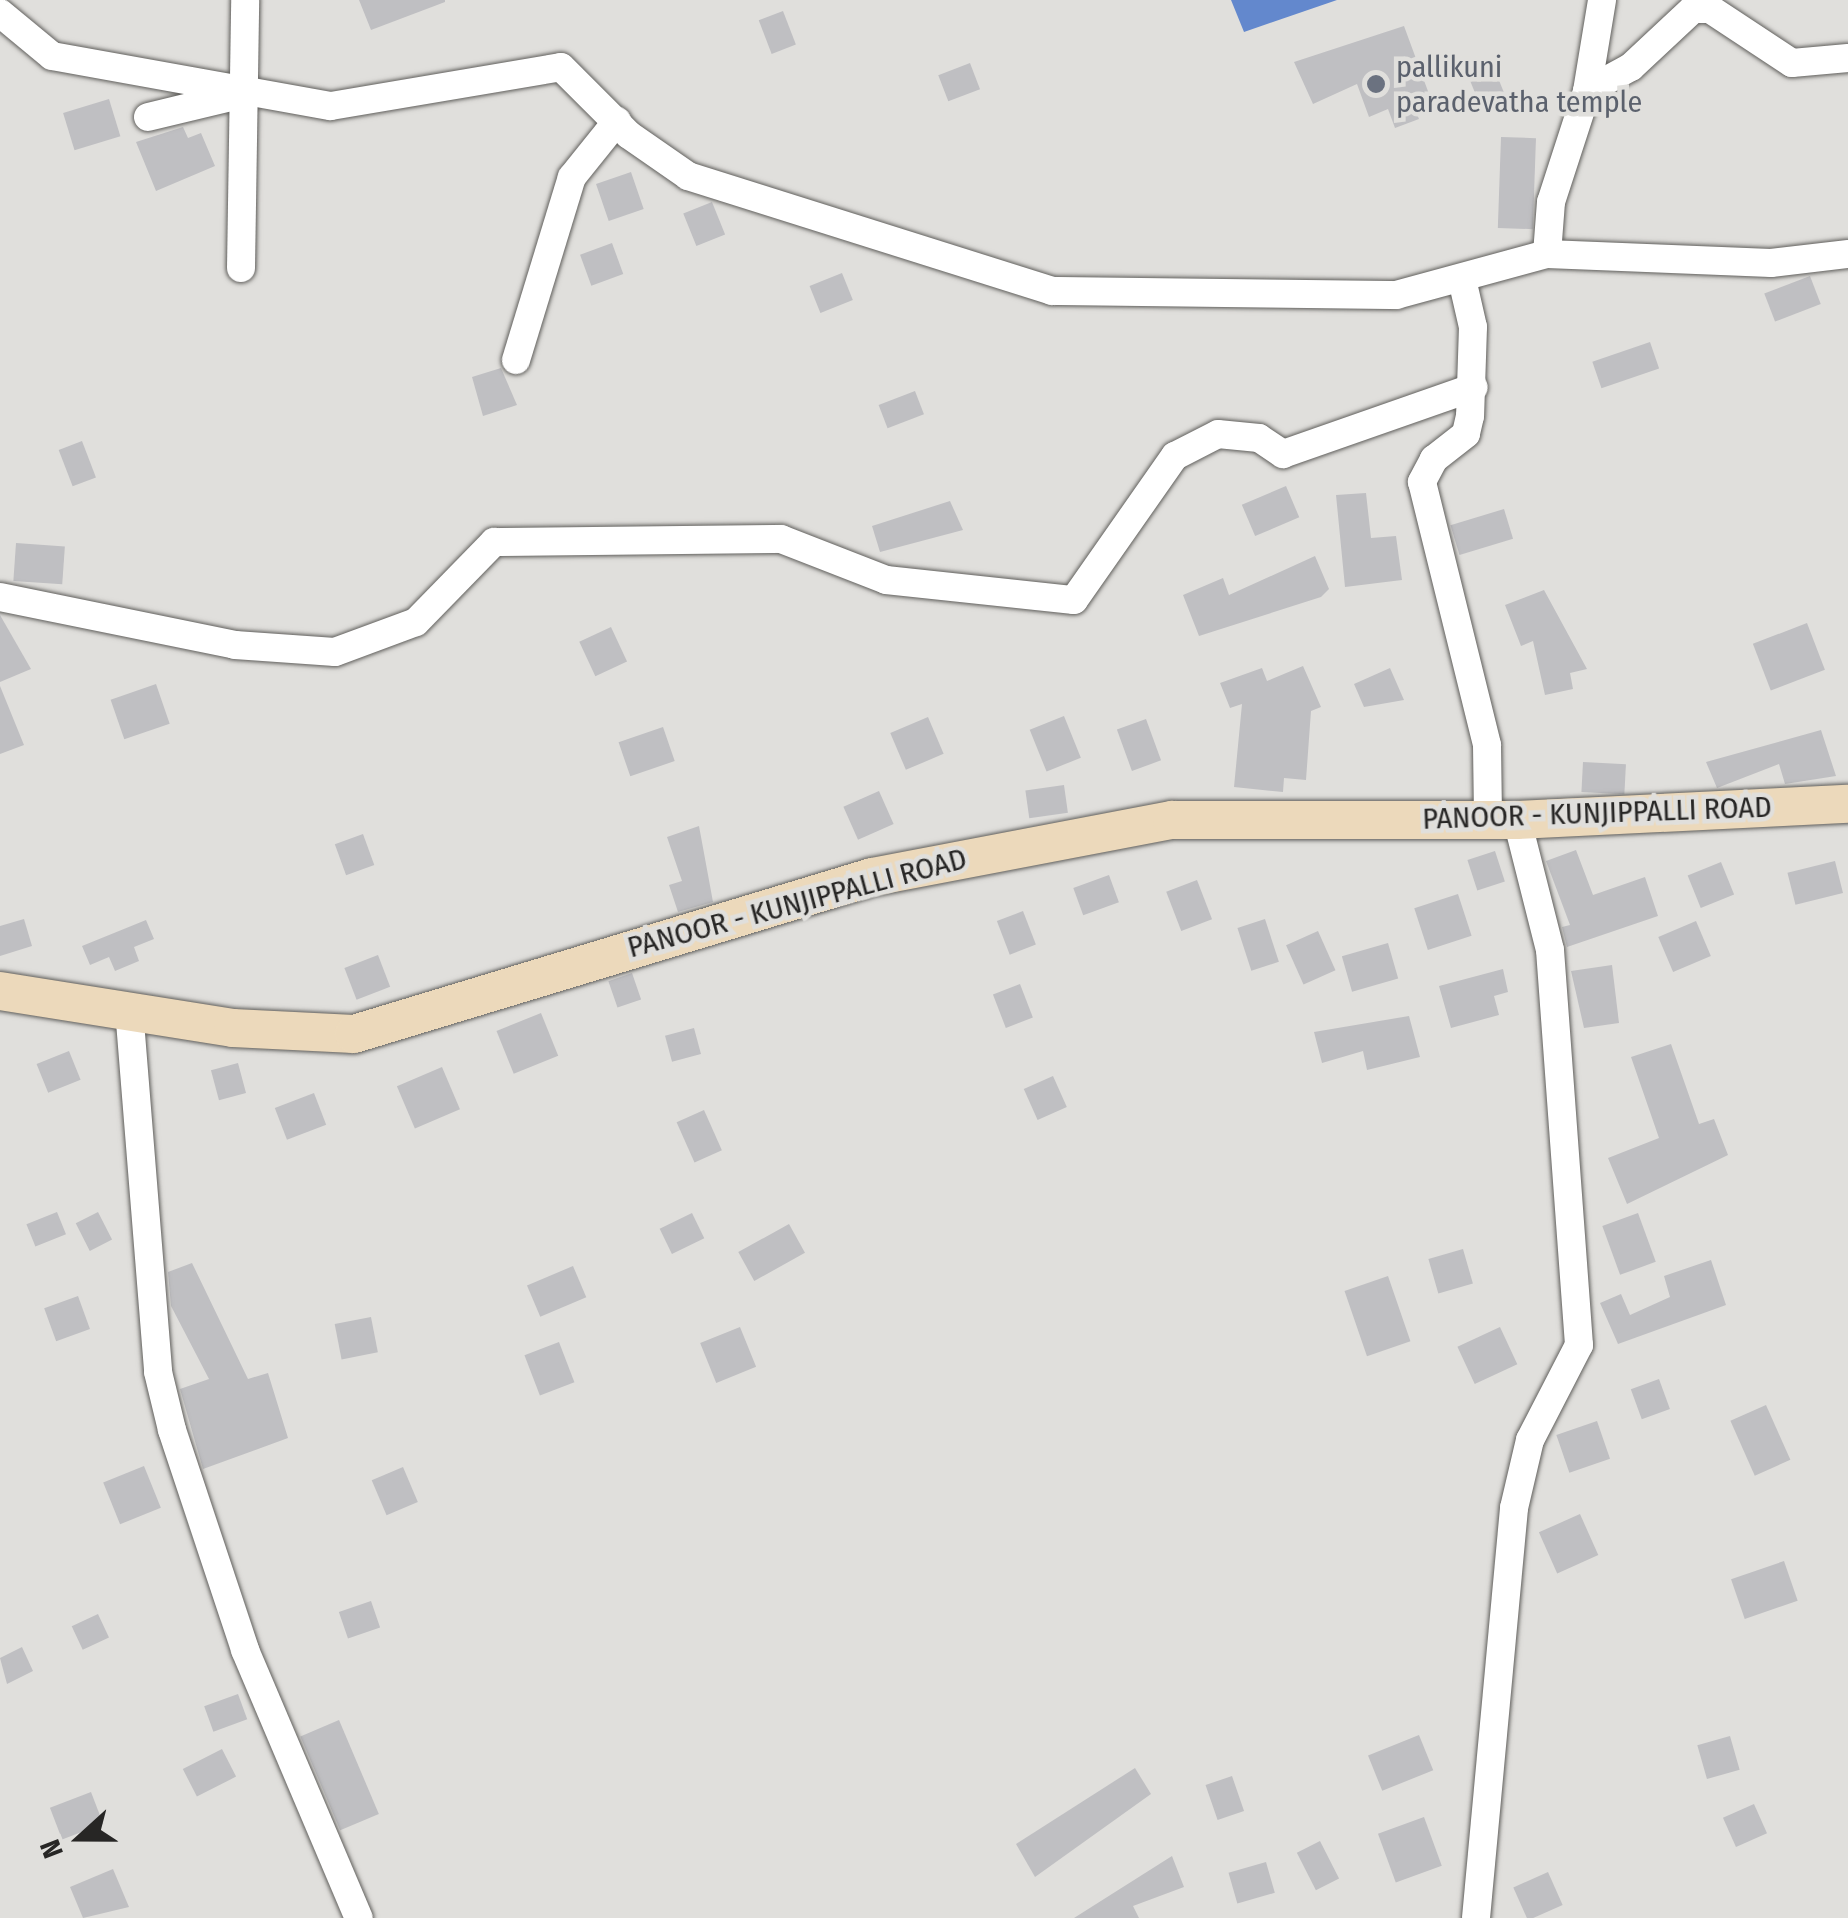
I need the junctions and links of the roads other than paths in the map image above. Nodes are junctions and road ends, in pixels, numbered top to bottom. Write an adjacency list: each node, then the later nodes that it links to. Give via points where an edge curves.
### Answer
1 (245, 0): 6 (street)
2 (1602, 0): 5 (street)
3 (0, 13): 6 (street, via 52,56)
4 (1848, 58): 5 (street, via 1792,62 1710,9 1693,9 1631,67)
5 (1587, 92): 9 (street, via 1551,202)
6 (246, 93): 7 (street); 8 (street, via 366,105 548,66 561,67); 11 (street)
7 (148, 117)
8 (617, 121): 12 (street, via 688,176 1052,291 1376,295); 13 (street, via 572,176)
9 (1547, 254): 10 (street, via 1771,263); 12 (street)
10 (1848, 254)
11 (241, 268)
12 (1462, 279): 14 (street)
13 (516, 360)
14 (1474, 387): 15 (street, via 1283,454 1260,438 1218,434 1175,456 1074,600 886,580 781,538 494,542 416,622 336,652 235,646); 17 (street, via 1466,434 1434,459 1422,482)
15 (0, 597)
16 (1848, 804): 17 (main road, PANOOR - KUNJIPPALLI ROAD)
17 (1502, 819): 19 (main road, PANOOR - KUNJIPPALLI ROAD, via 1172,820 944,860 567,967 394,1030 232,1028); 21 (street, via 1550,950 1580,1345 1530,1440 1514,1508)
18 (0, 991): 19 (main road, PANOOR - KUNJIPPALLI ROAD)
19 (129, 1008): 20 (street, via 158,1372 172,1430 245,1650)
20 (359, 1918)
21 (1476, 1918)

